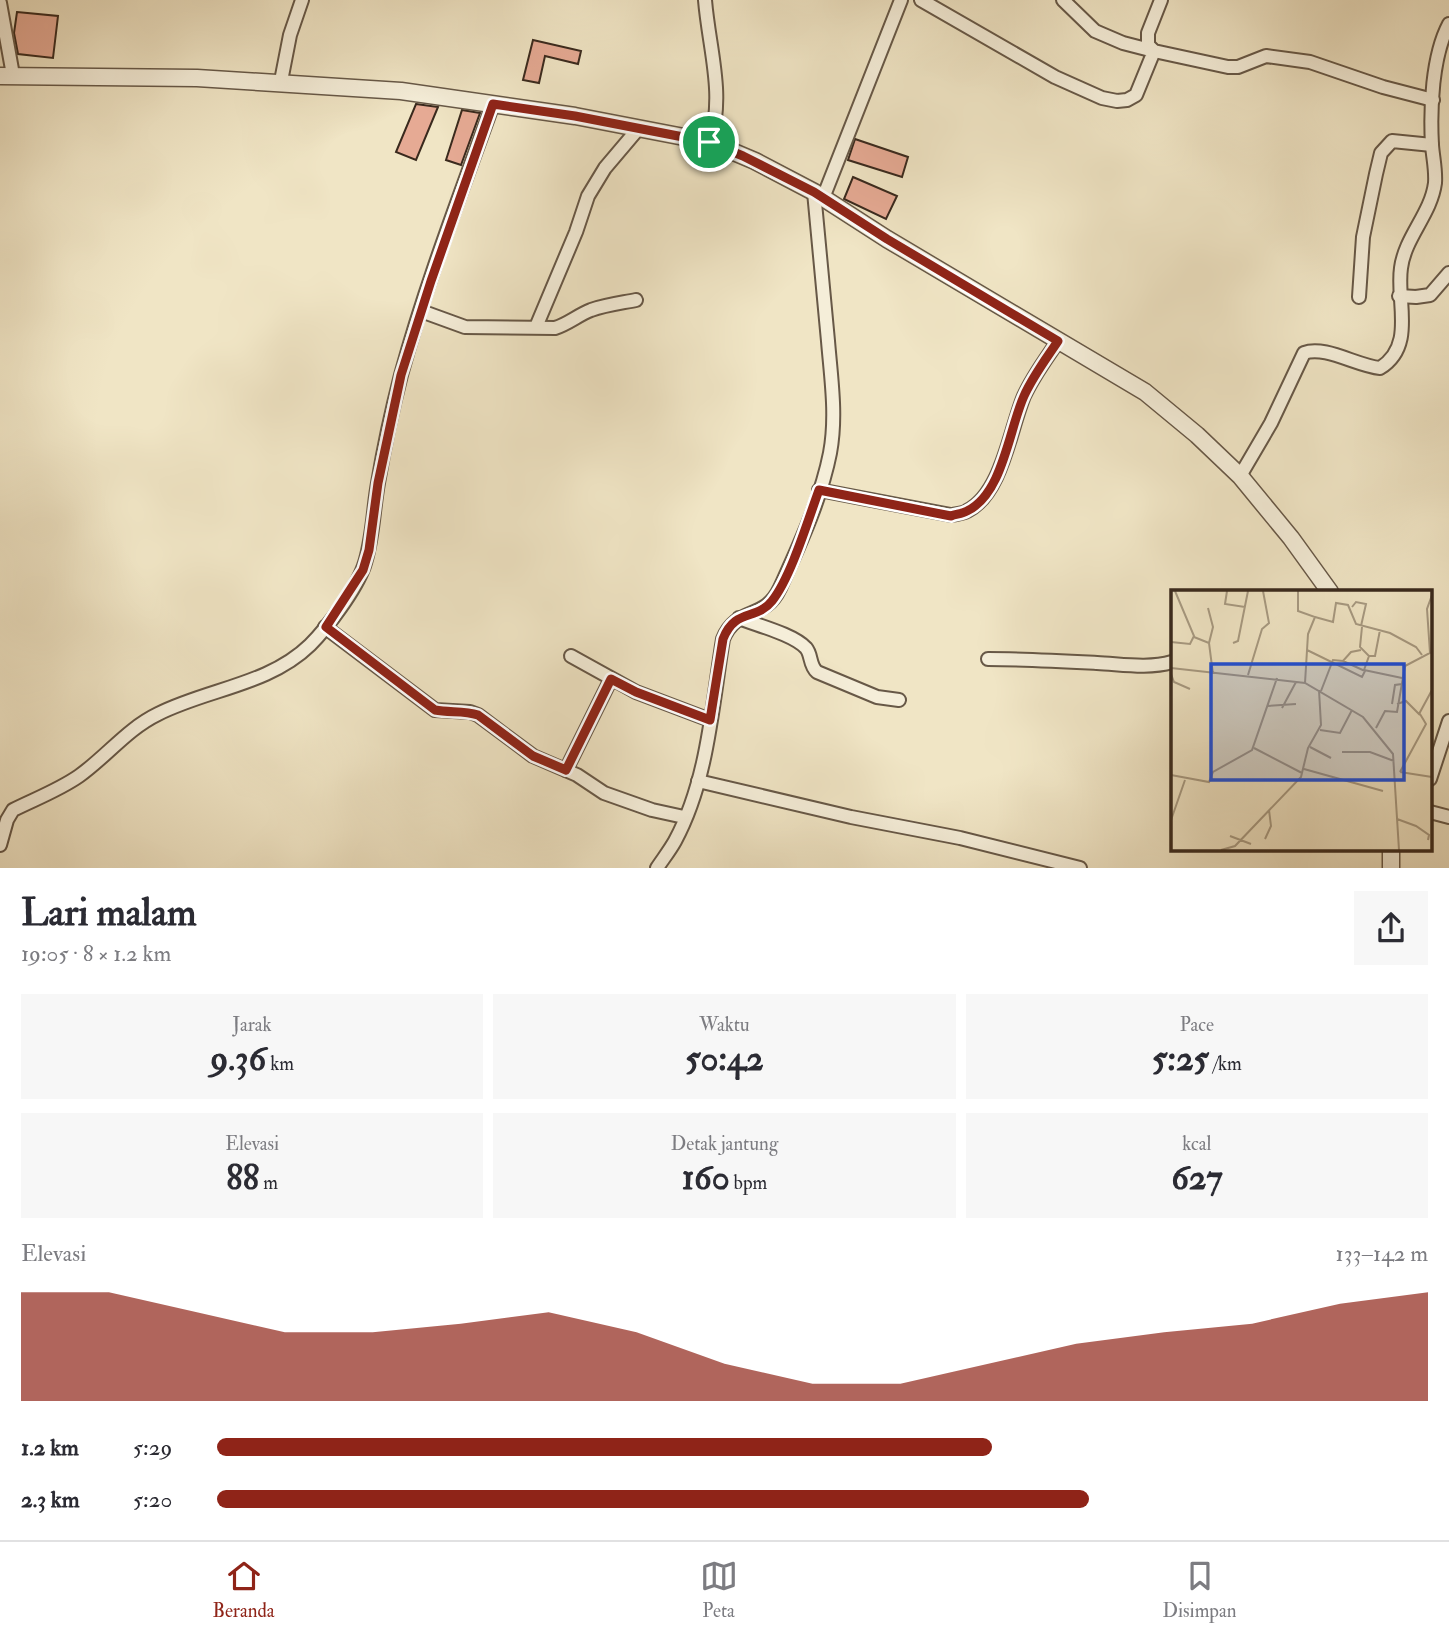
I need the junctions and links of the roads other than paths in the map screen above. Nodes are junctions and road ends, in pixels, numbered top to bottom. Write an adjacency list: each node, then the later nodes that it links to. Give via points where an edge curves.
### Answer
1 (302, 0): 11 (street)
2 (705, 0): 15 (street, via 717,98 716,124)
3 (901, 0): 17 (street)
4 (921, 0): 9 (street, via 1055,77 1102,98 1117,101 1136,95)
5 (1063, 0): 9 (street, via 1095,31)
6 (1161, 0): 9 (street, via 1149,33)
7 (0, 3): 10 (street)
8 (1449, 24): 12 (street, via 1441,40)
9 (1154, 51): 12 (street, via 1228,67 1266,56 1310,62)
10 (7, 76): 11 (street)
11 (281, 81): 13 (street)
12 (1433, 100): 16 (street)
13 (493, 104): 14 (street); 22 (street)
14 (638, 129): 15 (street); 23 (street, via 604,168 588,196)
15 (709, 142): 17 (street)
16 (1432, 145): 19 (street, via 1434,186 1403,258); 20 (street, via 1392,141 1381,153 1363,237)
17 (819, 195): 24 (street); 26 (street, via 833,402 830,454)
18 (1449, 273): 19 (street, via 1430,295)
19 (1399, 296): 25 (street, via 1403,328 1387,363 1380,368 1367,367 1320,351 1304,353)
20 (1359, 297)
21 (636, 300): 23 (street, via 595,309 555,328)
22 (421, 311): 23 (street, via 465,327); 29 (street, via 396,398 363,570)
23 (536, 327)
24 (1058, 341): 25 (street, via 1145,392); 26 (street, via 1023,398 994,482 968,511 951,516)
25 (1240, 476): 27 (street)
26 (819, 490): 28 (street, via 778,592 765,609)
27 (1329, 590)
28 (739, 618): 34 (street, via 795,640 806,648 817,672 877,697); 35 (street, via 723,639)
29 (326, 627): 37 (street, via 435,710 478,715 533,756); 43 (street, via 294,660 137,725 80,776 13,810)
30 (571, 656): 33 (street)
31 (988, 659): 32 (street, via 1139,666)
32 (1171, 662)
33 (611, 679): 35 (street); 37 (street)
34 (899, 700)
35 (710, 720): 39 (street)
36 (1449, 721): 38 (street)
37 (566, 770): 41 (street, via 604,793)
38 (1432, 773)
39 (698, 781): 41 (street); 46 (street)
40 (1432, 813): 42 (street)
41 (684, 817): 45 (street)
42 (1449, 817)
43 (0, 845)
44 (1391, 850): 47 (street)
45 (657, 868)
46 (1080, 868)
47 (1391, 868)

